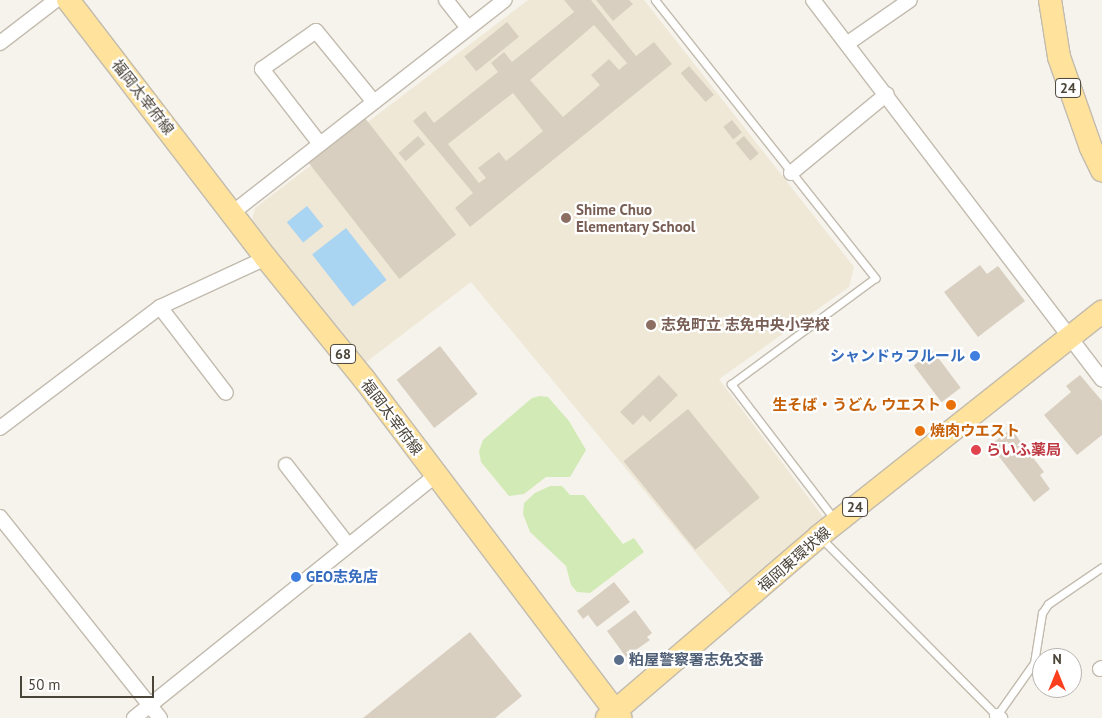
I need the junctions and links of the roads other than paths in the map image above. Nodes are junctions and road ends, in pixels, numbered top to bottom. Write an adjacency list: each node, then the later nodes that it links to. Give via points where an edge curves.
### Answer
1 (56, 0): 10 (street)
2 (68, 0): 17 (main road, 福岡太宰府線 / 68)
3 (446, 0): 9 (street)
4 (505, 0): 9 (street)
5 (655, 0): 16 (lane)
6 (813, 0): 11 (street)
7 (910, 0): 11 (street)
8 (1050, 0): 15 (main road, 24, via 1059,57)
9 (467, 27): 13 (street)
10 (0, 43)
11 (848, 43): 12 (street)
12 (887, 94): 16 (street); 21 (street)
13 (374, 101): 14 (street); 14 (street, via 316,31 262,69)
14 (320, 144): 17 (street)
15 (1102, 171)
16 (791, 172): 28 (lane, via 874,278 730,384)
17 (232, 213): 18 (main road, 福岡太宰府線 / 68)
18 (266, 258): 19 (street); 26 (main road, 福岡太宰府線 / 68)
19 (160, 307): 23 (street); 24 (street)
20 (1102, 312): 21 (main road, 福岡東環状線 / 24)
21 (1069, 336): 22 (street); 28 (main road, 福岡東環状線 / 24)
22 (1102, 380)
23 (226, 393)
24 (0, 428)
25 (286, 466): 29 (street)
26 (436, 475): 29 (street); 32 (main road, 福岡太宰府線 / 68)
27 (0, 518): 31 (street)
28 (828, 529): 32 (main road, 福岡東環状線 / 24); 33 (lane)
29 (348, 545): 31 (street)
30 (1102, 568): 33 (lane, via 1048,604 1042,613 1034,662)
31 (150, 706): 34 (street); 35 (street)
32 (614, 716)
33 (997, 717)
34 (134, 718)
35 (160, 718)

